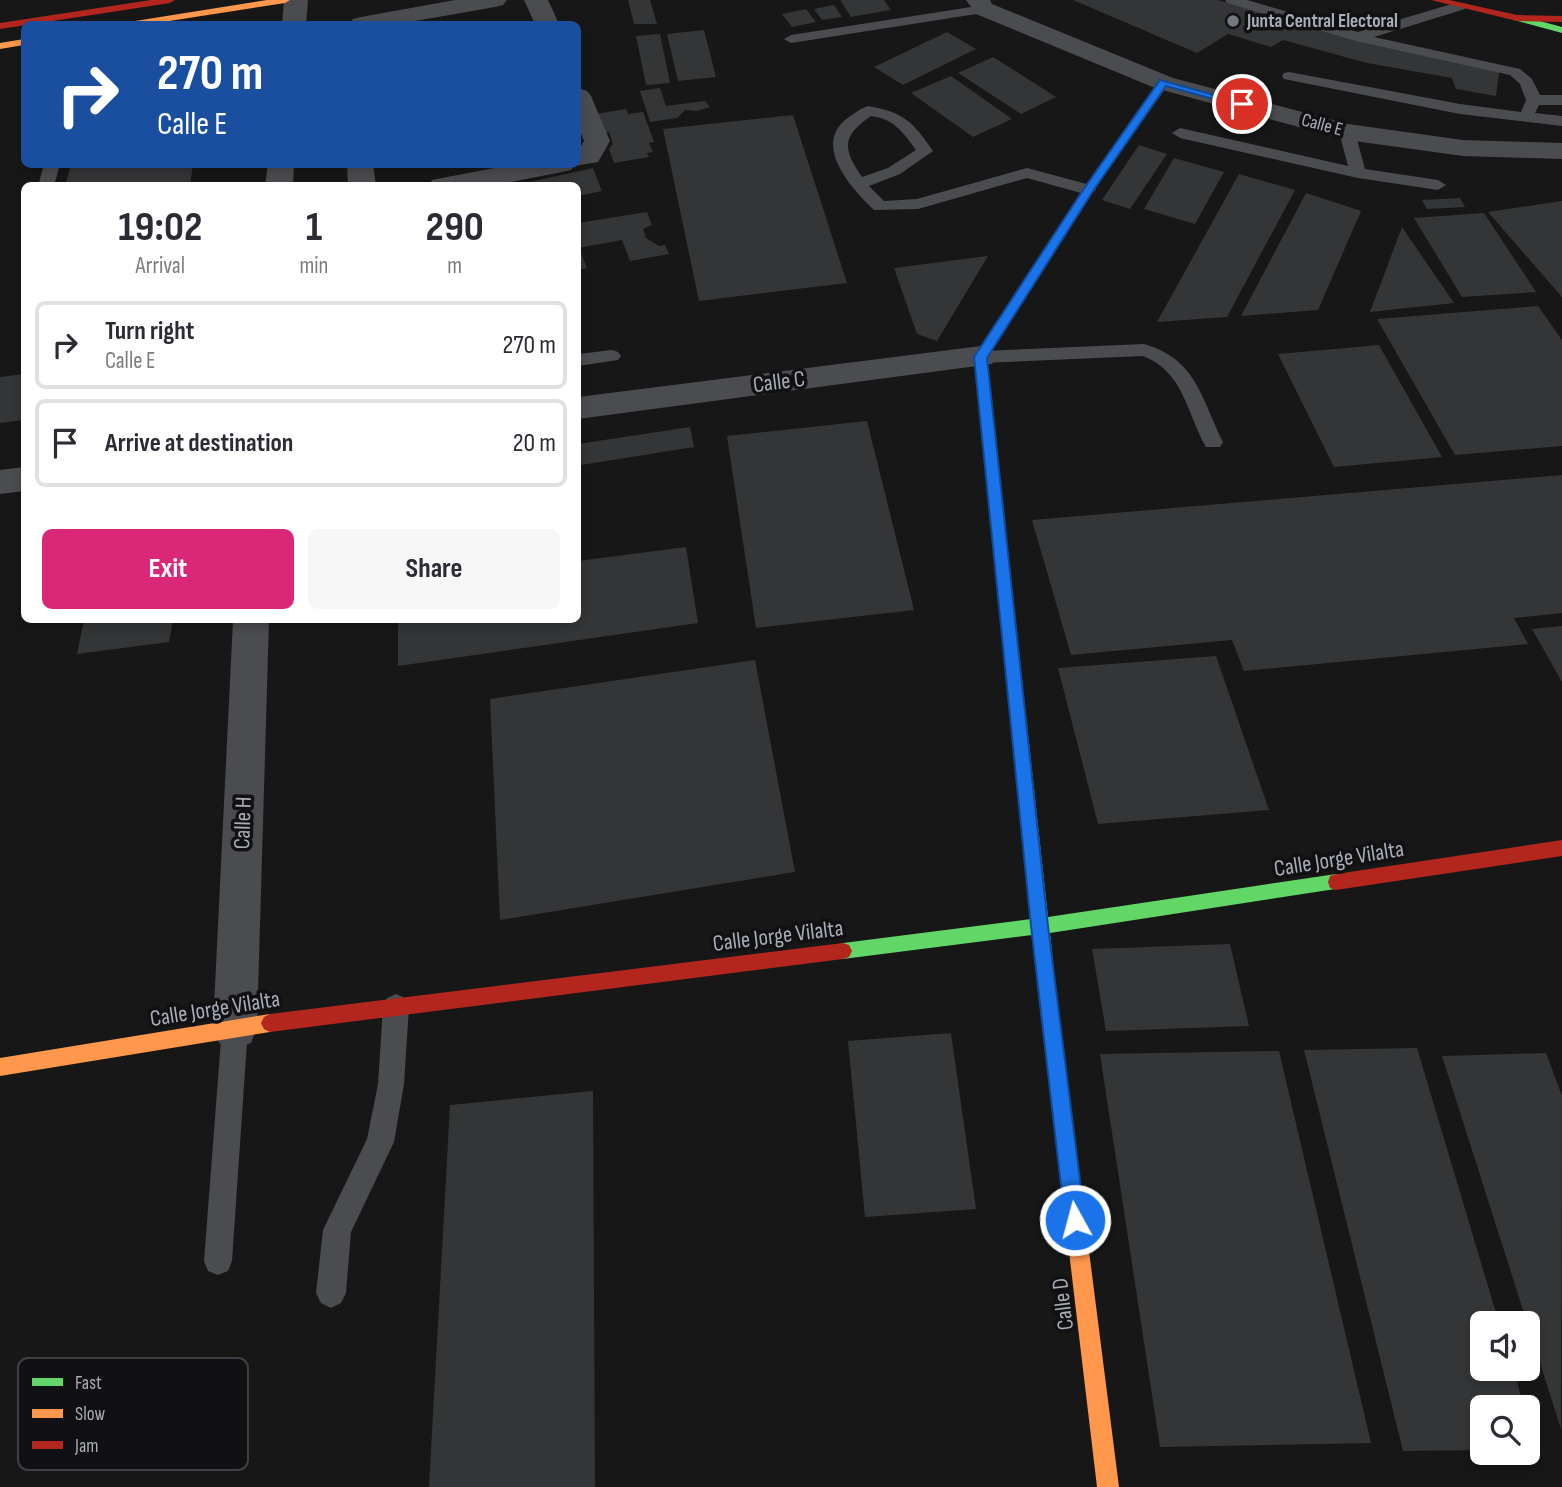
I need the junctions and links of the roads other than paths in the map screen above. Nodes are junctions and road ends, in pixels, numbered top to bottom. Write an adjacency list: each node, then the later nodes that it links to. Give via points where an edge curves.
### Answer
1 (170, 0): 12 (main road)
2 (285, 0): 13 (main road)
3 (296, 0): 14 (street)
4 (495, 0): 15 (street)
5 (536, 0): 16 (street)
6 (1232, 0): 20 (lane)
7 (1437, 0): 9 (main road)
8 (981, 4): 21 (lane); 25 (street, Calle E)
9 (1460, 6): 10 (main road); 20 (lane)
10 (1517, 18): 11 (main road); 19 (main road)
11 (1562, 19)
12 (33, 21)
13 (154, 21)
14 (293, 21)
15 (378, 21)
16 (546, 21)
17 (21, 23): 18 (main road)
18 (0, 26)
19 (1562, 30)
20 (1358, 37): 26 (lane, via 1507,69 1527,82)
21 (791, 39)
22 (21, 42): 23 (main road)
23 (0, 46)
24 (1290, 76): 29 (lane)
25 (1164, 83): 31 (street, Calle E); 40 (main road)
26 (1534, 100): 27 (lane); 29 (lane)
27 (1562, 100)
28 (581, 103): 34 (street, via 597,141 589,156)
29 (1525, 118): 30 (lane)
30 (1562, 121)
31 (1347, 132): 33 (street, Calle E, via 1463,148); 36 (lane)
32 (1180, 133): 36 (lane)
33 (1562, 151)
34 (581, 158)
35 (540, 168): 37 (street)
36 (1358, 173): 38 (lane)
37 (464, 182)
38 (1438, 185)
39 (857, 186): 39 (lane, via 894,171 925,151 893,113 868,111 845,128 840,146); 40 (lane, via 880,206 918,204 1027,173)
40 (1088, 190): 42 (main road)
41 (612, 356): 43 (lane)
42 (981, 357): 44 (street, Calle C); 45 (lane, via 1144,350 1165,358 1180,371); 50 (main road, Calle D)
43 (581, 360)
44 (581, 408)
45 (1213, 442)
46 (21, 479): 47 (street)
47 (0, 482)
48 (251, 623): 52 (street, Calle H)
49 (1562, 848): 50 (main road, Calle Jorge Vilalta)
50 (1040, 926): 51 (main road, Calle Jorge Vilalta); 56 (main road, Calle D)
51 (396, 1007): 52 (main road, Calle Jorge Vilalta); 55 (lane, via 391,1084 380,1142 337,1230)
52 (235, 1027): 53 (main road, Calle Jorge Vilalta); 54 (lane)
53 (0, 1067)
54 (218, 1261)
55 (331, 1293)
56 (1108, 1487)

